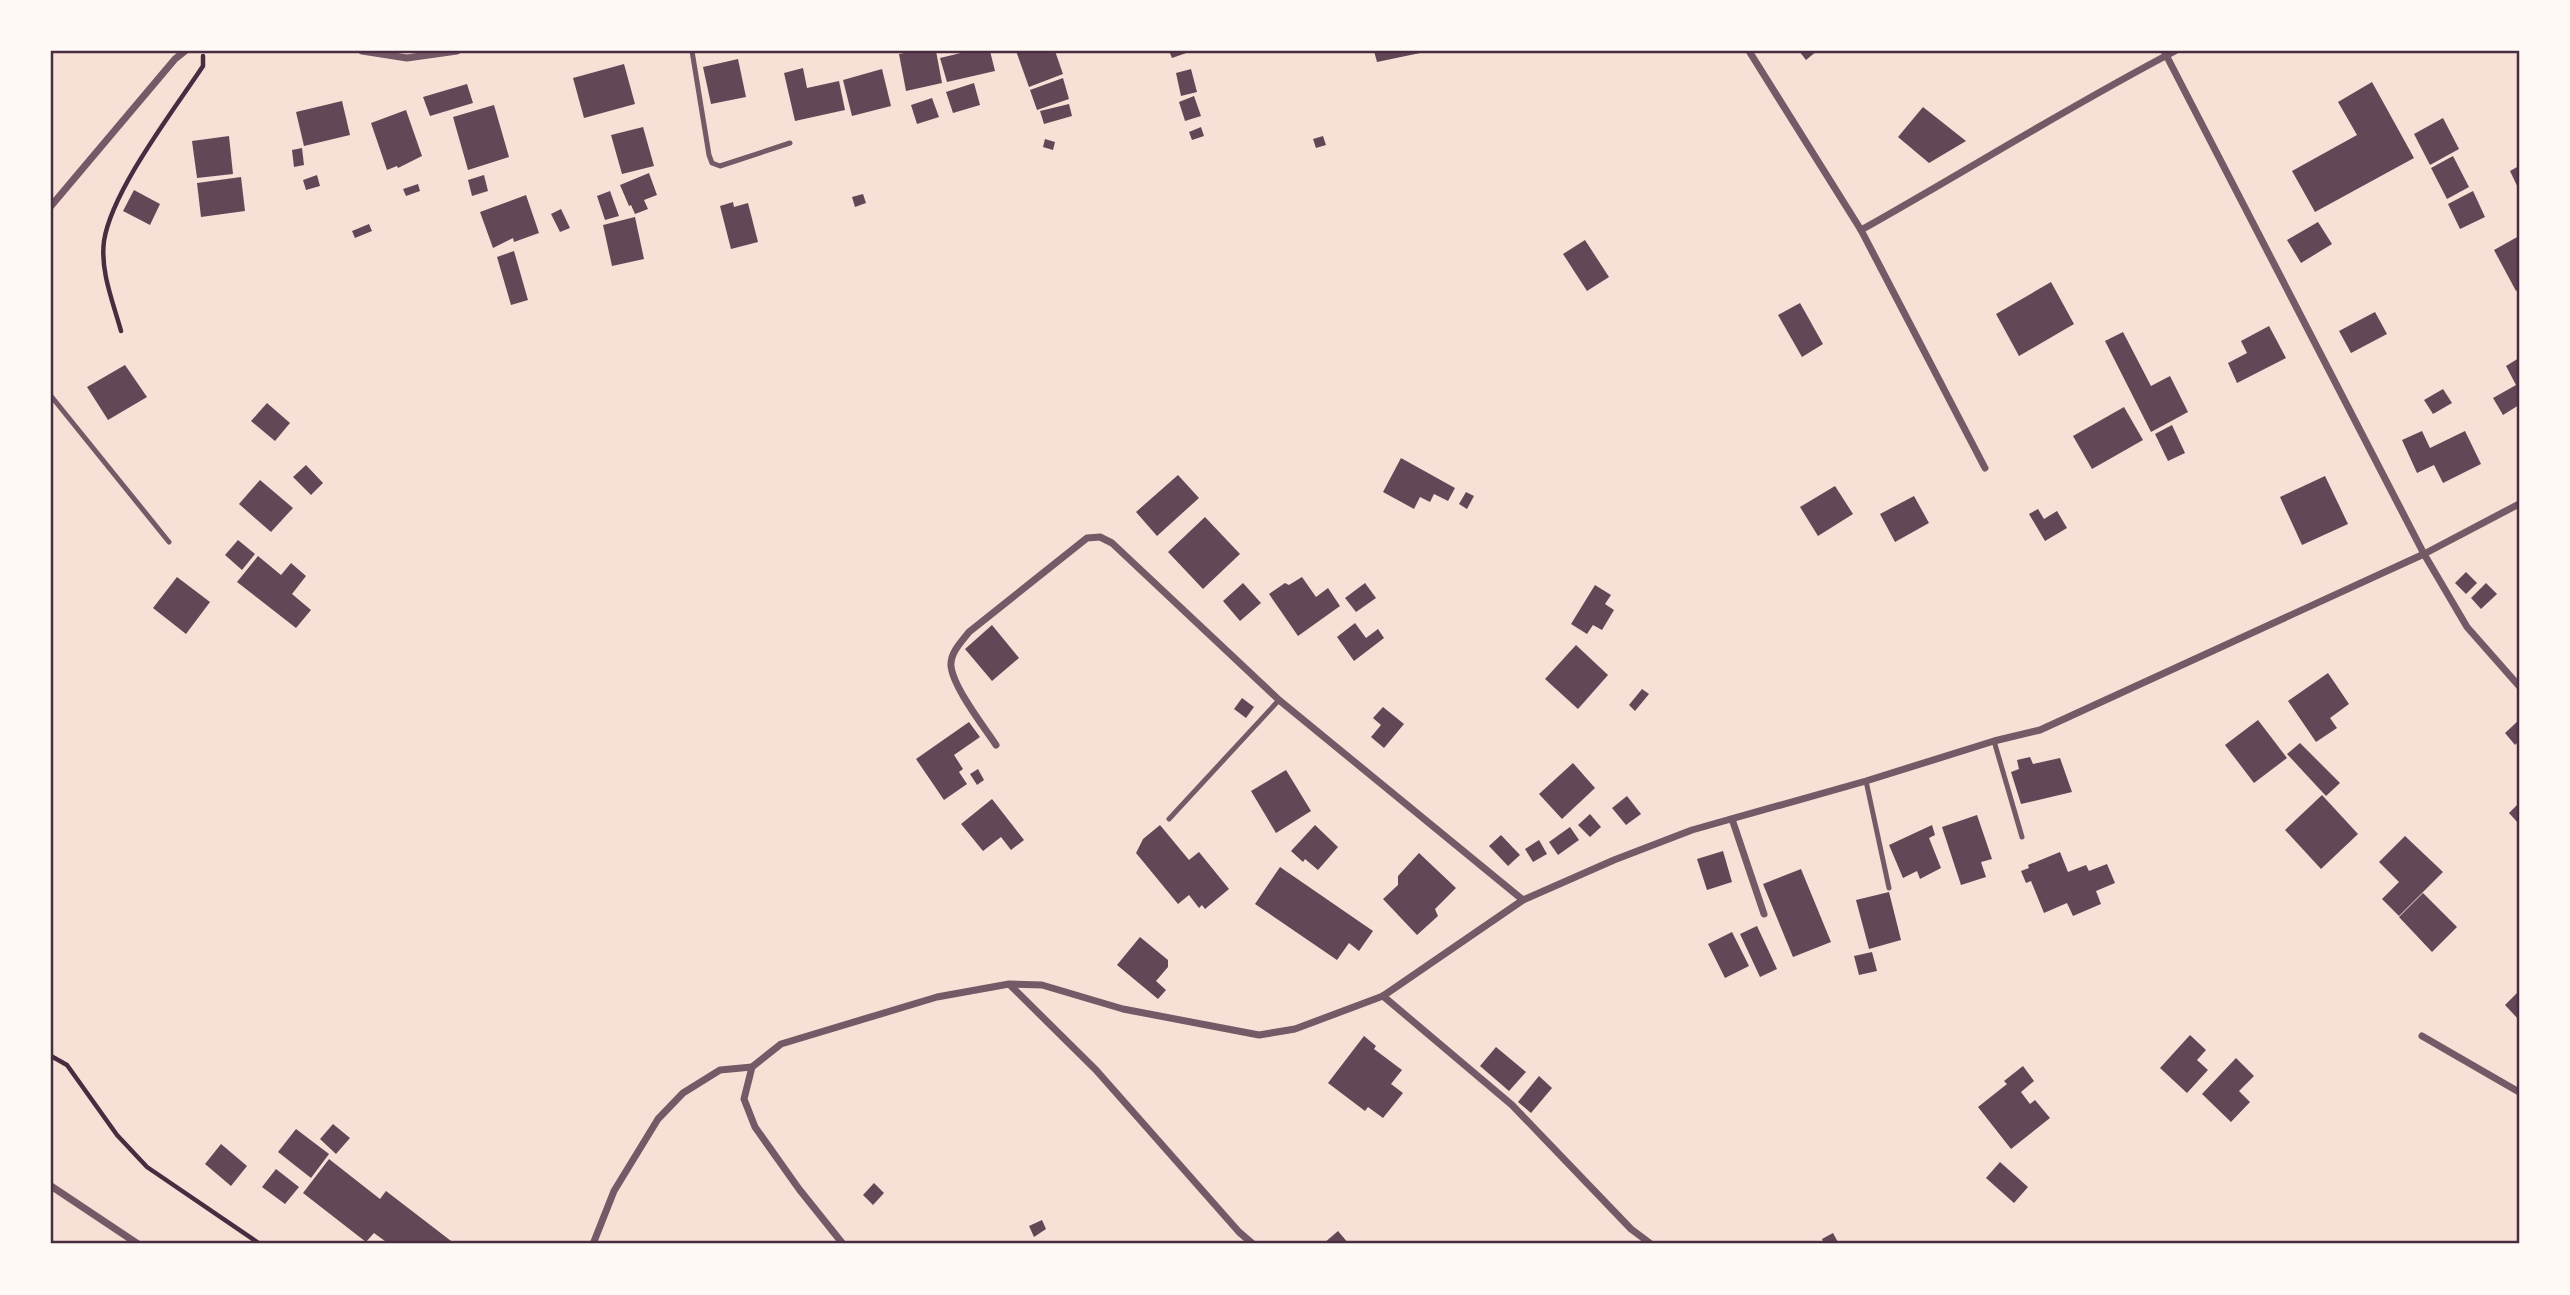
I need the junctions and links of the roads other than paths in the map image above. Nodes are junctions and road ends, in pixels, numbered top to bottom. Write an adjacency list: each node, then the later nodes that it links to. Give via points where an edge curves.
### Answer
1 (185, 51): 9 (street)
2 (362, 51): 3 (street, via 407,58)
3 (457, 51)
4 (692, 51): 8 (lane, via 712,163 720,166)
5 (1749, 51): 10 (street)
6 (2175, 51): 7 (street)
7 (2165, 53): 10 (street); 15 (street)
8 (790, 143)
9 (51, 206)
10 (1861, 230): 12 (street)
11 (51, 396): 14 (lane)
12 (1985, 468)
13 (2519, 504): 15 (street)
14 (169, 542)
15 (2424, 554): 16 (street, via 2467,627); 18 (street, via 2040,730)
16 (2519, 686)
17 (1279, 700): 19 (street, via 1112,543 1100,537 1087,538 969,632 954,652 951,667 961,691); 21 (lane); 25 (street)
18 (1994, 741): 20 (street); 23 (lane)
19 (996, 745)
20 (1866, 781): 22 (street); 24 (lane)
21 (1169, 819)
22 (1732, 820): 25 (street, via 1614,860); 26 (street)
23 (2022, 837)
24 (1889, 888)
25 (1523, 900): 28 (street)
26 (1764, 914)
27 (1009, 985): 28 (street, via 1042,985 1123,1009 1259,1035 1294,1029); 30 (street, via 937,997 780,1044); 36 (street, via 1096,1070)
28 (1383, 996): 37 (street, via 1512,1105 1630,1228)
29 (2422, 1036): 31 (street)
30 (752, 1067): 34 (street, via 720,1070 683,1093 658,1119 614,1191); 35 (street, via 744,1099 755,1127)
31 (2519, 1092)
32 (51, 1186): 33 (street)
33 (138, 1244)
34 (593, 1244)
35 (843, 1244)
36 (1253, 1244)
37 (1651, 1244)

